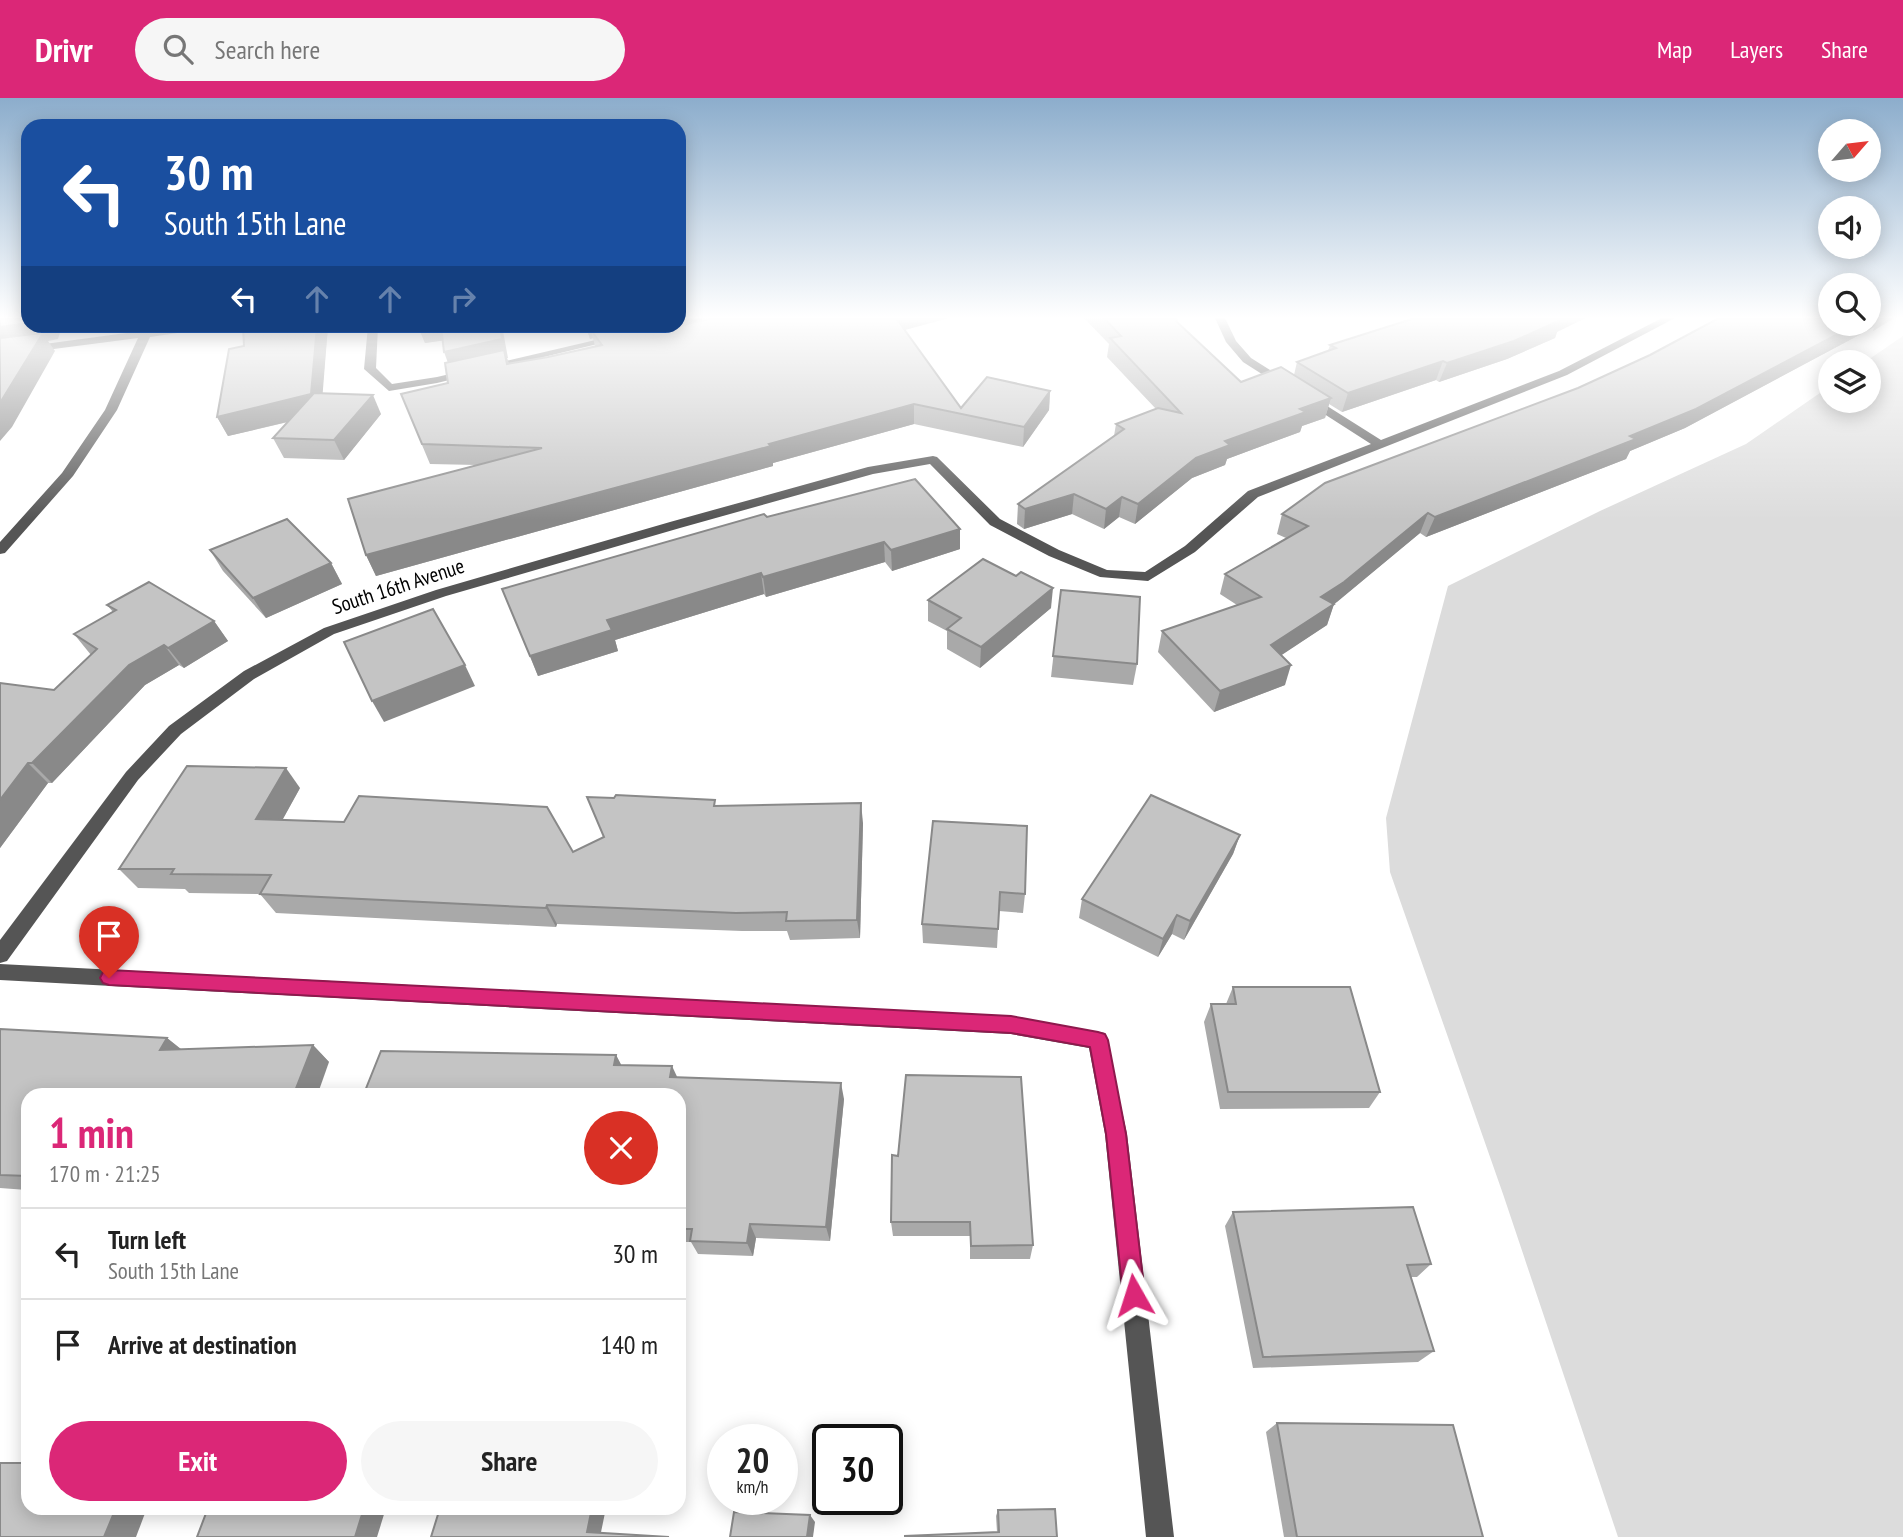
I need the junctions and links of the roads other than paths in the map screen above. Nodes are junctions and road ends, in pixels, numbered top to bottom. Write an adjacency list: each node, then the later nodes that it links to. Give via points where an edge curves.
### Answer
1 (122, 385): 7 (street, via 67,476)
2 (386, 385): 3 (street)
3 (406, 385)
4 (1287, 385): 6 (street)
5 (1531, 385): 6 (street)
6 (1378, 443): 8 (street, South 16th Avenue, via 1253,494 1190,549 1148,577 1105,574 995,522 933,460 872,470 675,525 441,593 329,631 249,675 175,730 132,776)
7 (0, 550)
8 (0, 956)
9 (0, 972): 10 (street, via 1011,1025 1098,1040 1116,1134)
10 (1160, 1537)

